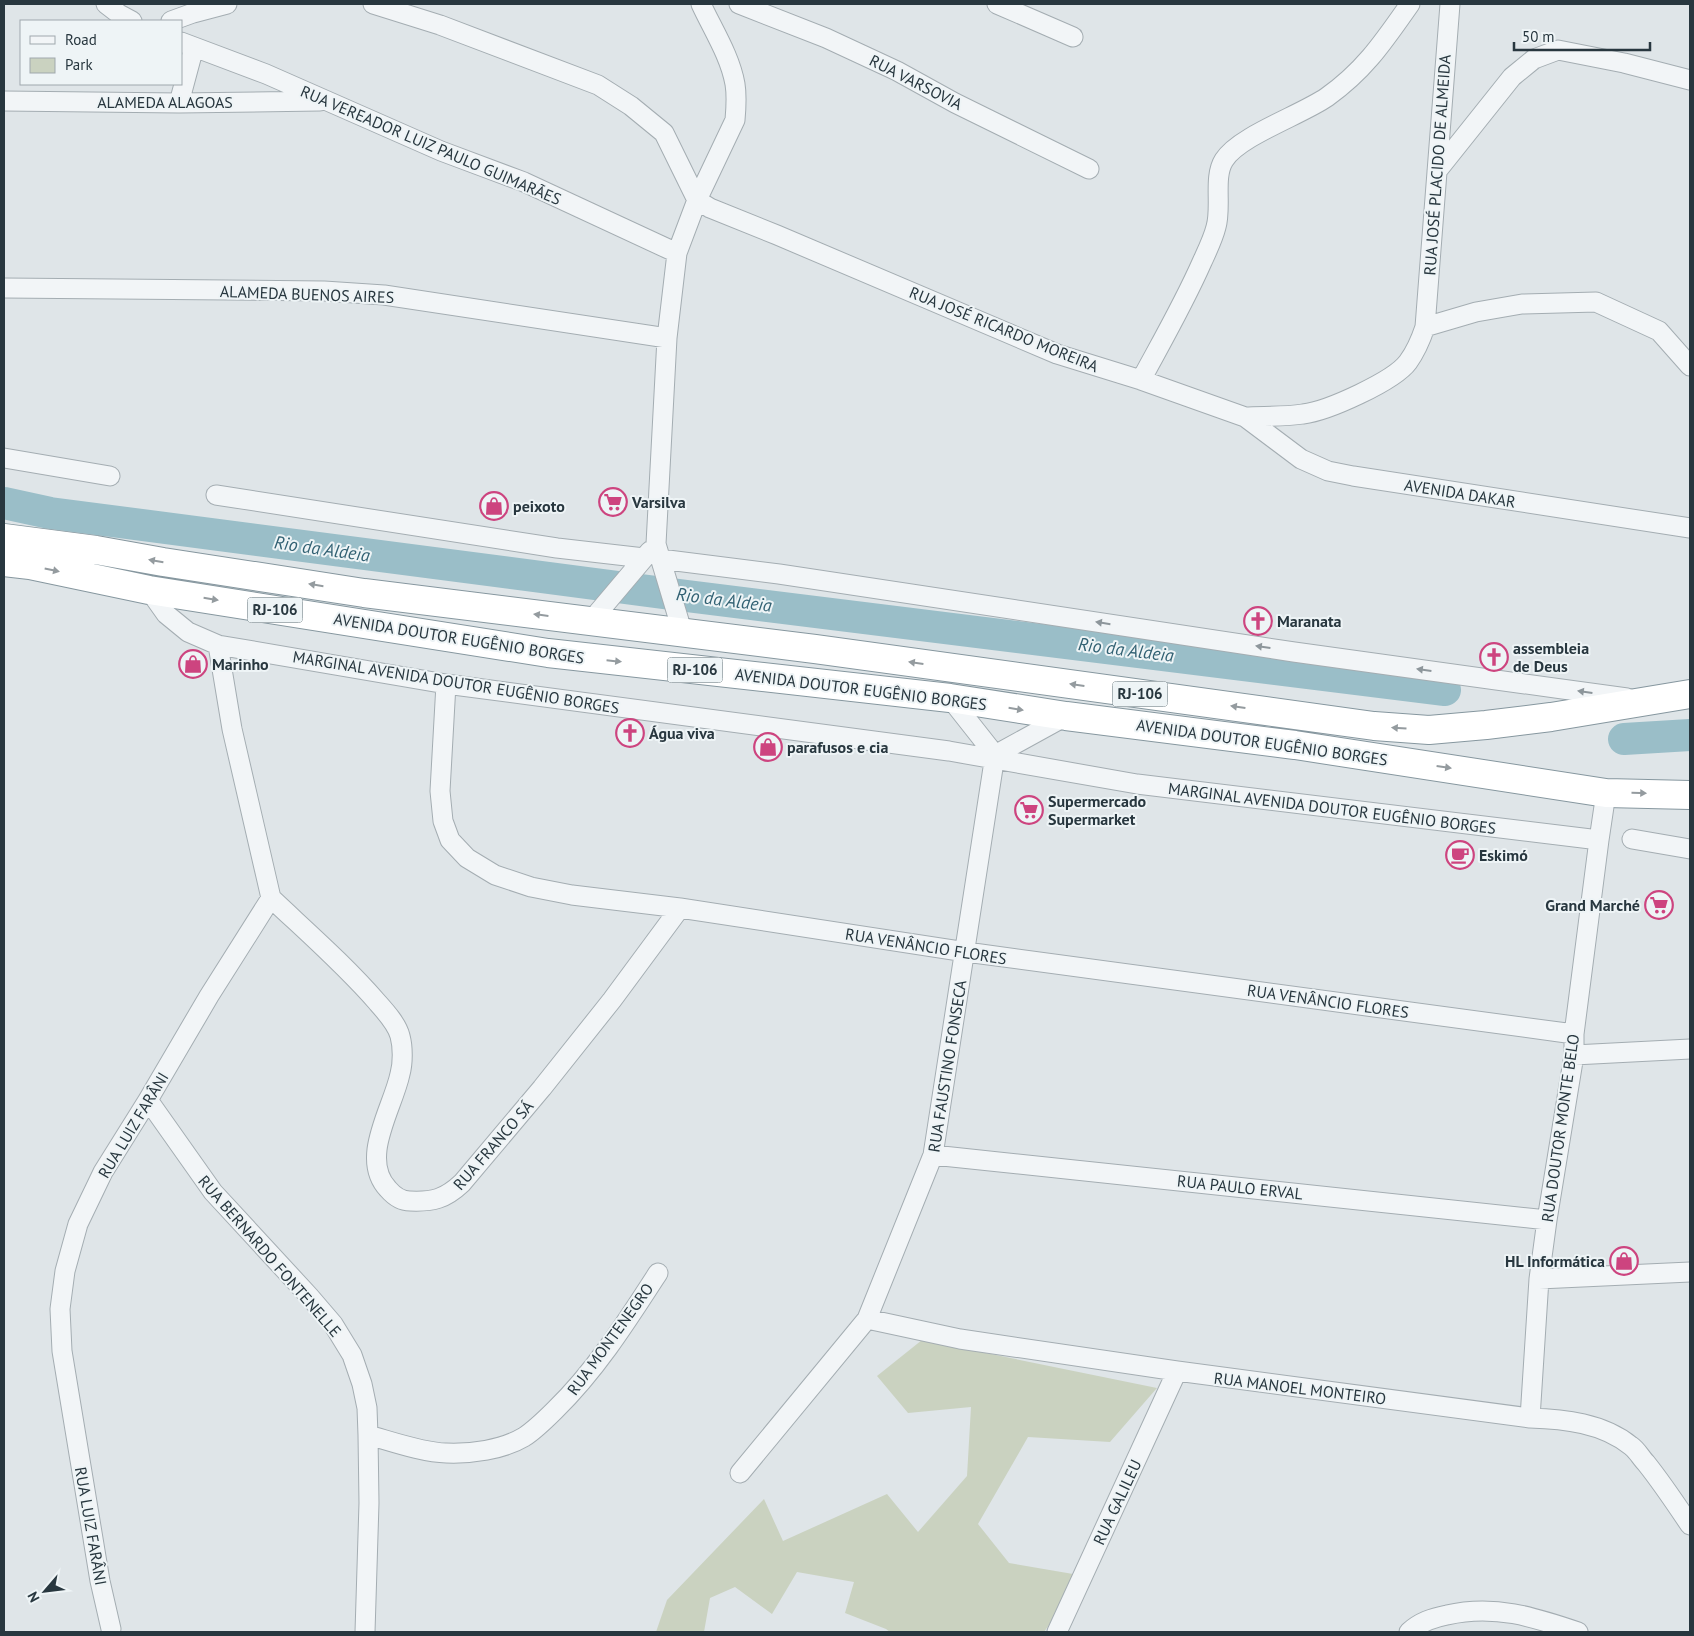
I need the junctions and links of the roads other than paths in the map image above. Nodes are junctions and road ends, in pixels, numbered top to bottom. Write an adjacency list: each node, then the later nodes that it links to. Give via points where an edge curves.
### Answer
1 (106, 4): 9 (street)
2 (228, 4): 10 (street)
3 (373, 4): 21 (street, via 440,25 598,85 664,133)
4 (702, 4): 21 (street, via 725,53 735,84 736,106 735,120)
5 (739, 4): 19 (street, RUA VARSOVIA, via 826,38 897,71)
6 (997, 4): 11 (street)
7 (1410, 4): 27 (street, via 1360,70 1326,97 1238,145 1223,160 1216,227 1188,294)
8 (1450, 4): 20 (street, RUA JOSÉ PLACIDO DE ALMEIDA)
9 (130, 20)
10 (174, 20)
11 (1073, 37)
12 (187, 45): 13 (street); 17 (street, RUA VEREADOR LUIZ PAULO GUIMARÃES)
13 (182, 77)
14 (1690, 80): 20 (street, via 1558,50 1534,59 1512,77)
15 (181, 85): 18 (street)
16 (4, 101): 18 (street, ALAMEDA ALAGOAS)
17 (327, 101): 18 (street, ALAMEDA ALAGOAS); 22 (street, RUA VEREADOR LUIZ PAULO GUIMARÃES, via 441,151 524,182)
18 (178, 102)
19 (1089, 169)
20 (1437, 171): 24 (street, RUA JOSÉ PLACIDO DE ALMEIDA)
21 (697, 200): 22 (street); 27 (street, RUA JOSÉ RICARDO MOREIRA, via 1058,354)
22 (677, 253): 25 (street)
23 (4, 288): 25 (street, ALAMEDA BUENOS AIRES, via 324,291 384,295)
24 (1425, 327): 26 (street, via 1476,312 1522,304 1596,302 1659,331); 28 (street, RUA JOSÉ PLACIDO DE ALMEIDA, via 1408,362 1385,382 1336,405 1304,414)
25 (667, 338): 34 (street)
26 (1690, 366)
27 (1140, 380): 28 (street)
28 (1246, 417): 32 (street, AVENIDA DAKAR, via 1301,459 1328,471)
29 (4, 458): 30 (street)
30 (110, 476)
31 (216, 495): 34 (street, AVENIDA DOUTOR EUGÊNIO BORGES)
32 (1690, 528)
33 (4, 538): 37 (highway, AVENIDA DOUTOR EUGÊNIO BORGES / RJ-106, one-way to 33, via 355,591)
34 (651, 560): 37 (street, via 608,600); 38 (street); 43 (street, AVENIDA DOUTOR EUGÊNIO BORGES, one-way to 34, via 1294,652 779,574)
35 (4, 562): 36 (highway, AVENIDA DOUTOR EUGÊNIO BORGES / RJ-106, one-way to 36)
36 (149, 590): 39 (street, MARGINAL AVENIDA DOUTOR EUGÊNIO BORGES, via 166,614 188,632); 42 (highway, AVENIDA DOUTOR EUGÊNIO BORGES / RJ-106, one-way to 42, via 548,653)
37 (590, 622): 38 (highway, AVENIDA DOUTOR EUGÊNIO BORGES / RJ-106)
38 (680, 624): 46 (highway, AVENIDA DOUTOR EUGÊNIO BORGES / RJ-106, one-way to 38, via 1364,724 816,649)
39 (218, 645): 40 (street, MARGINAL AVENIDA DOUTOR EUGÊNIO BORGES); 53 (street, via 232,729)
40 (446, 684): 47 (street, MARGINAL AVENIDA DOUTOR EUGÊNIO BORGES); 54 (street, RUA VENÂNCIO FLORES, via 440,791 443,821 450,840 467,858 495,875 531,888)
41 (1690, 694): 43 (highway, AVENIDA DOUTOR EUGÊNIO BORGES / RJ-106)
42 (950, 698): 45 (highway, AVENIDA DOUTOR EUGÊNIO BORGES / RJ-106, one-way to 45); 47 (street)
43 (1651, 701): 46 (highway, AVENIDA DOUTOR EUGÊNIO BORGES / RJ-106, via 1542,718)
44 (1690, 703): 46 (highway, via 1584,726 1466,737)
45 (1066, 716): 47 (street); 48 (highway, AVENIDA DOUTOR EUGÊNIO BORGES / RJ-106, one-way to 48, via 1295,745)
46 (1429, 730)
47 (995, 757): 51 (street, MARGINAL AVENIDA DOUTOR EUGÊNIO BORGES, via 1137,784); 55 (street, RUA FAUSTINO FONSECA)
48 (1606, 792): 49 (highway, AVENIDA DOUTOR EUGÊNIO BORGES / RJ-106, one-way to 49); 51 (street)
49 (1690, 794)
50 (1632, 838): 52 (street)
51 (1599, 840): 56 (street, RUA DOUTOR MONTE BELO)
52 (1690, 849)
53 (271, 898): 54 (street, RUA FRANCO SÁ, via 360,982 400,1035 401,1072 375,1156 388,1190 404,1201 419,1202 449,1195 462,1183 612,1000); 59 (street, RUA LUIZ FARÂNI)
54 (680, 908): 55 (street, RUA VENÂNCIO FLORES)
55 (966, 952): 56 (street, RUA VENÂNCIO FLORES); 60 (street, RUA FAUSTINO FONSECA)
56 (1574, 1034): 58 (street, RUA DOUTOR MONTE BELO)
57 (1690, 1049): 58 (street)
58 (1574, 1055): 61 (street, RUA DOUTOR MONTE BELO)
59 (148, 1100): 68 (street, RUA BERNARDO FONTENELLE, via 213,1192 333,1324 352,1355 362,1384); 71 (street, RUA LUIZ FARÂNI, via 103,1172 78,1224 65,1271 60,1309 62,1351 100,1581)
60 (933, 1155): 61 (street, RUA PAULO ERVAL); 65 (street, RUA FAUSTINO FONSECA)
61 (1547, 1220): 64 (street, RUA DOUTOR MONTE BELO)
62 (1690, 1272): 64 (street)
63 (658, 1273): 68 (street, RUA MONTENEGRO, via 578,1388 523,1438 499,1447 444,1454)
64 (1539, 1279): 67 (street, RUA DOUTOR MONTE BELO)
65 (867, 1319): 66 (street, RUA MANOEL MONTEIRO, via 960,1338); 69 (street, RUA FAUSTINO FONSECA)
66 (1177, 1372): 67 (street, RUA MANOEL MONTEIRO); 73 (street, RUA GALILEU)
67 (1530, 1418): 70 (street, RUA MANOEL MONTEIRO, via 1565,1419 1605,1431 1632,1446)
68 (368, 1435): 72 (street, RUA BERNARDO FONTENELLE)
69 (740, 1473)
70 (1690, 1526)
71 (111, 1629)
72 (365, 1632)
73 (1057, 1632)
74 (1409, 1632): 75 (street, via 1427,1620 1464,1611 1488,1610 1516,1614)
75 (1578, 1632)

